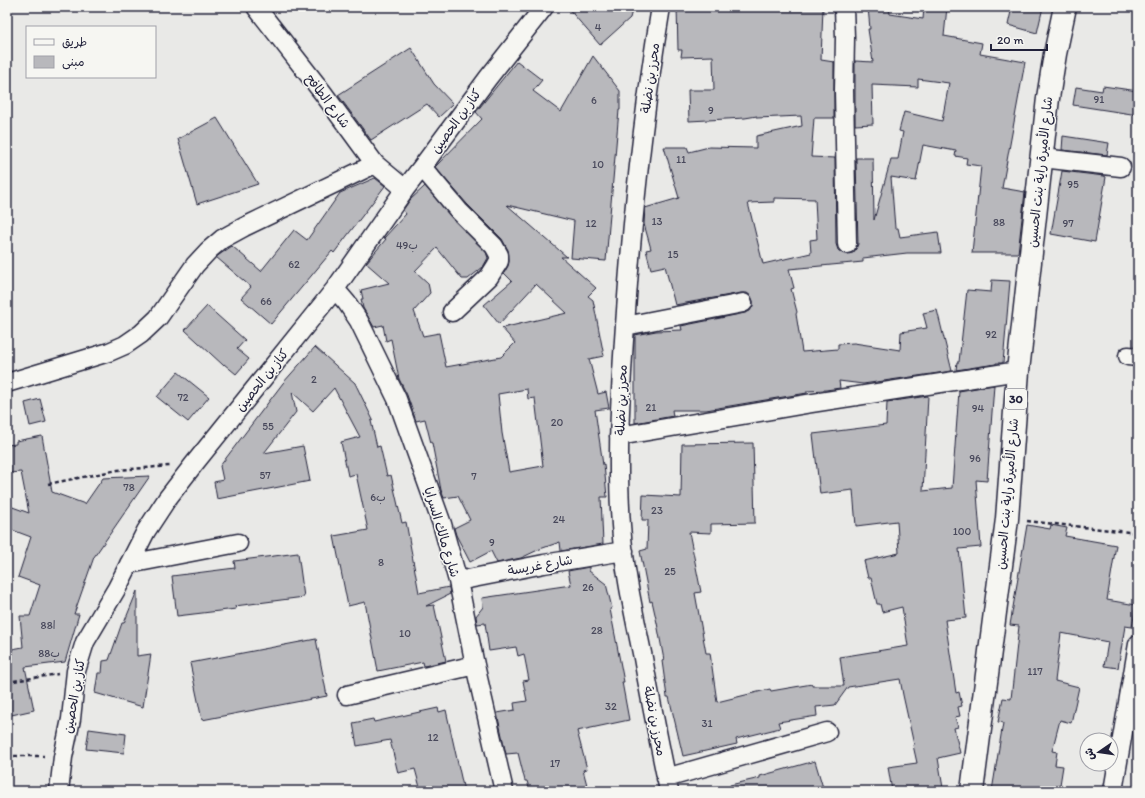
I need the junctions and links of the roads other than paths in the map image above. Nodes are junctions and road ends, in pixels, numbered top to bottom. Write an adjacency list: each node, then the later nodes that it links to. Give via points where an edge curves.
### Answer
1 (256, 7): 7 (street, شارع الطافح)
2 (544, 7): 8 (street, كناز بن الحصين)
3 (661, 7): 15 (street, محرز بن نضلة, via 636,183)
4 (844, 7): 11 (street)
5 (1065, 7): 6 (main road, شارع الأميرة راية بنت الحسين / 30, via 1048,98)
6 (1042, 158): 9 (street); 16 (main road, شارع الأميرة راية بنت الحسين / 30)
7 (375, 164): 10 (street, شارع الطافح); 17 (street, via 222,239 195,265 158,318 125,345)
8 (422, 167): 10 (street, كناز بن الحصين); 14 (street, via 459,211 494,246 499,255 499,260 489,277)
9 (1121, 167)
10 (405, 189): 12 (street, كناز بن الحصين)
11 (847, 244)
12 (335, 290): 21 (street, كناز بن الحصين, via 167,499); 22 (street, شارع مالك السرايا, via 359,321 397,399 442,524)
13 (743, 303): 15 (street)
14 (452, 312)
15 (625, 326): 18 (street, محرز بن نضلة)
16 (1018, 371): 18 (street); 30 (main road, شارع الأميرة راية بنت الحسين / 30, via 1007,519)
17 (7, 383)
18 (619, 436): 20 (street, محرز بن نضلة)
19 (238, 543): 21 (street)
20 (624, 551): 22 (street, شارع غريسة); 27 (street, محرز بن نضلة, via 630,594)
21 (129, 564): 28 (street, كناز بن الحصين, via 85,642 76,671)
22 (458, 581): 24 (street, شارع مالك السرايا)
23 (1138, 644): 31 (street)
24 (475, 665): 25 (street); 29 (street, شارع مالك السرايا)
25 (347, 695)
26 (827, 732): 27 (street)
27 (668, 785)
28 (59, 791)
29 (504, 791)
30 (972, 791)
31 (1113, 791)

